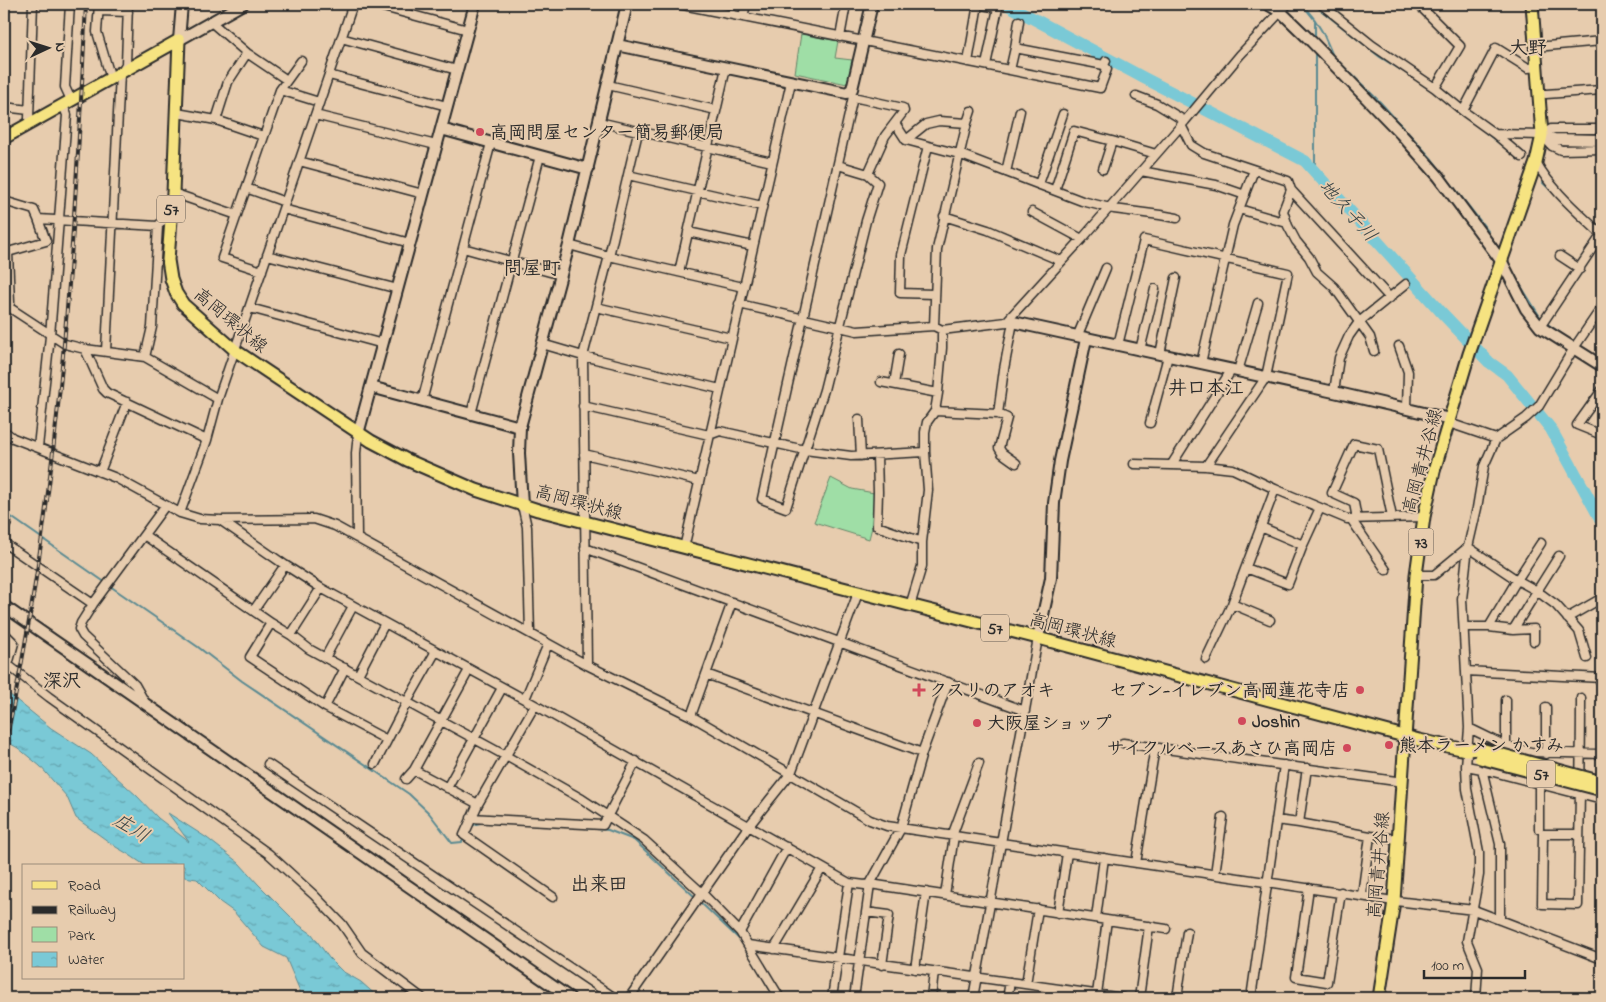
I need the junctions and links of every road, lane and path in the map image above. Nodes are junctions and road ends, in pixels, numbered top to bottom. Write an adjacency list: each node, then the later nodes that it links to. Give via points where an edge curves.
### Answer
1 (33, 4): 59 (street)
2 (70, 4): 56 (street)
3 (182, 4): 30 (street)
4 (243, 4): 22 (street)
5 (353, 4): 29 (street)
6 (372, 4): 27 (street)
7 (475, 4): 27 (street)
8 (627, 4): 33 (street)
9 (678, 4): 24 (street)
10 (746, 4): 24 (street)
11 (846, 4): 28 (street)
12 (872, 4): 31 (street)
13 (977, 4): 19 (street); 38 (street)
14 (1267, 4): 23 (street)
15 (1288, 4): 23 (street)
16 (1321, 4): 49 (street, via 1372,45)
17 (1418, 4): 49 (street, via 1460,46)
18 (1532, 4): 34 (main road, 高岡青井谷線 / 73)
19 (998, 6): 39 (street)
20 (99, 7): 21 (street); 45 (street, via 97,32)
21 (128, 8): 45 (street, via 126,64)
22 (226, 9): 25 (street)
23 (1281, 12): 72 (street); 140 (street, via 1401,134)
24 (743, 17): 28 (street)
25 (210, 21): 30 (street); 36 (street)
26 (1019, 21): 35 (street)
27 (468, 30): 42 (street)
28 (840, 37): 31 (street)
29 (341, 38): 42 (street); 44 (street)
30 (179, 40): 45 (main road); 64 (main road, 高岡環状線 / 57)
31 (862, 41): 38 (street); 52 (street)
32 (1602, 41): 34 (street)
33 (617, 46): 41 (street); 48 (street)
34 (1536, 47): 40 (main road, 高岡青井谷線 / 73)
35 (1015, 48): 43 (street); 43 (street, via 1105,63 1107,69 1100,88)
36 (247, 53): 46 (street); 67 (street, via 228,82)
37 (301, 60): 46 (street)
38 (968, 62): 39 (street)
39 (986, 65): 43 (street)
40 (1538, 67): 62 (street, via 1528,68 1496,48); 77 (main road, 高岡青井谷線 / 73)
41 (726, 68): 47 (street); 60 (street)
42 (457, 70): 57 (street)
43 (1010, 70)
44 (329, 75): 55 (street); 57 (street)
45 (115, 76): 56 (main road); 123 (street)
46 (287, 80): 50 (street)
47 (791, 82): 52 (street); 93 (street)
48 (608, 85): 60 (street); 69 (street)
49 (1436, 88): 62 (street)
50 (280, 90): 55 (street); 78 (street)
51 (1602, 90): 53 (street)
52 (852, 94): 70 (street, via 903,108); 95 (street)
53 (1546, 94)
54 (1136, 96): 72 (street, via 1158,104)
55 (319, 102): 66 (street)
56 (67, 103): 68 (main road); 122 (street)
57 (447, 106): 74 (street)
58 (4, 107): 59 (street)
59 (29, 110): 68 (street)
60 (716, 110): 86 (street)
61 (971, 111): 71 (street)
62 (1463, 111): 76 (street)
63 (1020, 112): 100 (street)
64 (177, 113): 67 (street); 108 (main road, 高岡環状線 / 57)
65 (1063, 114): 103 (street)
66 (315, 115): 84 (street); 92 (street)
67 (216, 120): 78 (street)
68 (31, 122): 79 (main road)
69 (599, 122): 75 (street); 96 (street)
70 (895, 123): 80 (street); 101 (street, via 885,136)
71 (967, 123): 80 (street, via 939,121 926,124); 88 (street)
72 (1183, 123): 89 (street); 98 (street, via 1191,145 1204,153)
73 (1602, 128): 77 (street, via 1551,129)
74 (441, 129): 83 (street); 84 (street)
75 (638, 132): 86 (street); 102 (street)
76 (1495, 134): 77 (street); 91 (street)
77 (1542, 135): 81 (street, via 1554,139); 87 (street, via 1561,150); 94 (main road, 高岡青井谷線 / 73)
78 (263, 136): 104 (street)
79 (4, 138)
80 (906, 140): 85 (street)
81 (1602, 140)
82 (1112, 141): 89 (street); 97 (street); 105 (street, via 1074,130)
83 (491, 143): 90 (street); 132 (street)
84 (436, 145): 109 (street)
85 (928, 146): 88 (street); 151 (street, via 901,255 900,293)
86 (708, 148): 93 (street); 107 (street)
87 (1602, 149)
88 (959, 154): 100 (street); 119 (street)
89 (1156, 154): 99 (street)
90 (540, 156): 96 (street); 139 (street)
91 (1522, 157)
92 (299, 161): 109 (street); 112 (street)
93 (772, 162): 113 (street)
94 (1536, 162): 127 (street, via 1553,188); 140 (main road, 高岡青井谷線 / 73)
95 (838, 165): 101 (street); 159 (street)
96 (588, 169): 130 (street)
97 (1104, 169)
98 (1254, 170): 106 (street, via 1288,181); 110 (street)
99 (1141, 171): 110 (street, via 1216,185); 114 (street)
100 (1006, 172): 103 (street)
101 (868, 174): 163 (street, via 878,183)
102 (628, 175): 107 (street); 135 (street)
103 (1039, 184): 105 (street)
104 (246, 188): 112 (street); 118 (street)
105 (1055, 190): 114 (street)
106 (1291, 190): 124 (street, via 1283,211); 152 (street)
107 (698, 191): 113 (street); 126 (street)
108 (173, 193): 116 (main road, 高岡環状線 / 57); 118 (street)
109 (423, 194): 129 (street)
110 (1245, 195): 115 (street)
111 (4, 202): 121 (street, via 34,210)
112 (284, 205): 129 (street); 134 (street)
113 (762, 206): 131 (street)
114 (1109, 207): 120 (street); 128 (street)
115 (1239, 209): 124 (street); 137 (street)
116 (171, 211): 125 (street); 175 (main road, 高岡環状線 / 57, via 168,260 176,293 183,304)
117 (1032, 212): 128 (street)
118 (236, 215): 143 (street, via 222,258)
119 (944, 216): 138 (street); 151 (street, via 936,249)
120 (1176, 218)
121 (38, 219): 122 (street); 133 (street, via 46,242)
122 (59, 220): 123 (street); 165 (street)
123 (112, 223): 125 (street); 177 (street)
124 (1287, 223): 161 (street, via 1317,272 1334,287)
125 (158, 226): 181 (street, via 152,327)
126 (688, 232): 131 (street); 144 (street)
127 (1602, 234): 142 (street)
128 (1082, 238): 138 (street)
129 (410, 243): 149 (street)
130 (569, 245): 135 (street); 145 (street)
131 (753, 246): 148 (street)
132 (463, 248): 139 (street); 194 (street)
133 (6, 252): 155 (street, via 10,303)
134 (267, 255): 143 (street); 149 (street)
135 (609, 256): 144 (street); 156 (street)
136 (1560, 256): 142 (street)
137 (1226, 259): 170 (street, via 1144,240); 182 (street); 185 (street, via 1288,273)
138 (1061, 260): 160 (street)
139 (512, 261): 145 (street); 199 (street)
140 (1502, 262): 162 (street, via 1526,309); 202 (main road, 高岡青井谷線 / 73)
141 (1106, 268): 167 (street)
142 (1580, 269): 162 (street)
143 (262, 270): 158 (street)
144 (679, 272): 148 (street)
145 (561, 275): 169 (street)
146 (1176, 278): 179 (street)
147 (1406, 284): 152 (street)
148 (743, 287): 154 (street)
149 (398, 289): 168 (street)
150 (1156, 289): 174 (street)
151 (934, 294): 164 (street)
152 (1390, 298): 161 (street)
153 (1258, 303): 184 (street)
154 (739, 304): 159 (street); 166 (street)
155 (6, 306): 165 (street)
156 (596, 307): 166 (street); 180 (street)
157 (1602, 307): 171 (street)
158 (250, 308): 168 (street); 175 (street)
159 (803, 318): 163 (street); 211 (street)
160 (1010, 322): 164 (street); 167 (street); 200 (street)
161 (1359, 322): 176 (street, via 1370,337); 191 (street, via 1339,358)
162 (1543, 324): 171 (street)
163 (840, 326): 164 (street, via 857,331); 213 (street)
164 (938, 328): 192 (street, via 942,348)
165 (50, 336): 173 (street, via 64,344); 212 (street)
166 (732, 338): 189 (street)
167 (1081, 338): 170 (street); 273 (street, via 1054,503 1051,578)
168 (383, 344): 188 (street)
169 (542, 344): 180 (street); 204 (street)
170 (1118, 345): 174 (street)
171 (1576, 345): 183 (street, via 1593,362); 209 (street, via 1539,406)
172 (1399, 346): 197 (street, via 1408,372)
173 (86, 349): 177 (street); 195 (street, via 103,389)
174 (1140, 350): 179 (street)
175 (236, 351): 193 (street); 206 (main road, 高岡環状線 / 57)
176 (1374, 351)
177 (106, 352): 181 (street)
178 (899, 354): 187 (street)
179 (1164, 355): 182 (street); 203 (street)
180 (584, 356): 189 (street); 196 (street)
181 (144, 358): 193 (street)
182 (1201, 363): 184 (street)
183 (1602, 366)
184 (1235, 370): 185 (street); 220 (street)
185 (1266, 377): 191 (street); 221 (street)
186 (881, 382): 187 (street)
187 (894, 384): 192 (street)
188 (371, 387): 194 (street); 206 (street)
189 (720, 389): 207 (street)
190 (1602, 390): 208 (street, via 1577,426)
191 (1334, 392): 197 (street)
192 (938, 393): 198 (street)
193 (218, 400): 210 (street)
194 (422, 401): 199 (street)
195 (127, 402): 210 (street); 222 (street)
196 (583, 406): 207 (street); 215 (street)
197 (1407, 408): 202 (street)
198 (935, 411): 200 (street); 214 (street, via 927,422)
199 (471, 414): 204 (street)
200 (998, 414): 218 (street, via 1007,418 999,448)
201 (859, 419): 217 (street)
202 (1450, 421): 209 (street); 231 (main road, 高岡青井谷線 / 73)
203 (1150, 422)
204 (520, 428): 225 (street)
205 (4, 431): 212 (street, via 13,438)
206 (358, 434): 225 (main road, 高岡環状線 / 57, via 415,464); 238 (street)
207 (709, 435): 211 (street, via 720,431); 223 (street)
208 (1602, 435)
209 (1496, 439): 243 (street, via 1484,466)
210 (208, 440): 228 (street)
211 (774, 442): 213 (street); 213 (street, via 762,499 786,508)
212 (38, 447): 222 (street)
213 (805, 450): 217 (street)
214 (925, 452): 216 (street); 239 (street, via 928,490)
215 (584, 454): 223 (street); 234 (street)
216 (877, 455): 217 (street); 239 (street, via 877,526)
217 (861, 456)
218 (1016, 463)
219 (1134, 464): 220 (street)
220 (1172, 464): 221 (street)
221 (1206, 466): 224 (street, via 1233,469)
222 (100, 472): 226 (street)
223 (699, 481): 245 (street)
224 (1275, 489): 227 (street); 235 (street)
225 (522, 505): 234 (main road, 高岡環状線 / 57); 271 (street, via 527,527)
226 (165, 506): 228 (street); 237 (street)
227 (1320, 508): 232 (street); 242 (street)
228 (180, 514): 233 (street)
229 (4, 515): 236 (street, via 7,523)
230 (1392, 517): 231 (street); 232 (street); 232 (street, via 1378,449 1354,444 1332,493 1354,502)
231 (1424, 517): 250 (main road, 高岡青井谷線 / 73)
232 (1354, 519): 249 (street)
233 (220, 520): 238 (street, via 314,519); 247 (street)
234 (584, 522): 244 (street); 245 (main road, 高岡環状線 / 57)
235 (1261, 527): 242 (street); 248 (street)
236 (4, 529)
237 (144, 535): 257 (street); 262 (street)
238 (357, 538): 271 (street)
239 (922, 542): 261 (street, via 922,566)
240 (4, 543): 257 (street)
241 (1541, 543): 251 (street)
242 (1303, 545): 248 (street, via 1288,584)
243 (1468, 547): 250 (street, via 1434,575); 251 (street); 268 (street, via 1462,599)
244 (585, 548): 256 (street); 281 (street)
245 (684, 548): 254 (main road, 高岡環状線 / 57)
246 (1559, 556): 253 (street)
247 (285, 565): 252 (street); 262 (street)
248 (1246, 568): 258 (street)
249 (1386, 570)
250 (1416, 575): 303 (main road, 高岡青井谷線 / 73)
251 (1517, 580): 253 (street); 267 (street)
252 (321, 588): 260 (street); 272 (street)
253 (1537, 591): 263 (street); 269 (street)
254 (858, 593): 261 (main road, 高岡環状線 / 57); 275 (street)
255 (1602, 598): 263 (street)
256 (732, 602): 275 (street); 285 (street)
257 (93, 604): 294 (street, via 80,629 135,685)
258 (1232, 604): 264 (street); 280 (street)
259 (4, 606): 294 (street)
260 (353, 606): 266 (street); 278 (street)
261 (910, 606): 273 (main road, 高岡環状線 / 57)
262 (254, 610): 265 (street)
263 (1568, 618): 279 (street, via 1579,631)
264 (1270, 620)
265 (271, 623): 272 (street); 296 (street, via 250,657)
266 (385, 623): 277 (street); 286 (street)
267 (1489, 626): 268 (street); 269 (street)
268 (1464, 627): 284 (street)
269 (1513, 630): 274 (street, via 1534,629)
270 (4, 633): 390 (street, via 14,643 8,665 270,854 342,924 362,953)
271 (530, 633): 276 (street)
272 (291, 635): 278 (street)
273 (1038, 638): 298 (street); 303 (main road, 高岡環状線 / 57)
274 (1534, 641)
275 (840, 642): 288 (street); 299 (street)
276 (548, 644): 281 (street); 291 (street)
277 (436, 651): 283 (street); 293 (street)
278 (325, 658): 282 (street)
279 (1587, 658)
280 (1206, 659)
281 (587, 665): 300 (street)
282 (345, 668): 286 (street); 296 (street)
283 (469, 670): 289 (street); 301 (street)
284 (1466, 671): 287 (street); 302 (street)
285 (706, 674): 299 (street); 300 (street)
286 (358, 675): 293 (street)
287 (1602, 678)
288 (948, 682): 298 (street); 310 (street)
289 (502, 688): 291 (street); 304 (street)
290 (1582, 698): 312 (street)
291 (525, 699): 295 (street)
292 (1506, 700): 307 (street)
293 (407, 702): 301 (street); 305 (street)
294 (145, 703): 391 (street)
295 (535, 705): 314 (street); 316 (street)
296 (325, 707): 305 (street)
297 (1546, 707): 311 (street)
298 (1025, 711): 346 (street)
299 (813, 712): 310 (street); 324 (street)
300 (691, 716): 324 (street)
301 (441, 720): 304 (street); 323 (street)
302 (1469, 728): 307 (street); 309 (street)
303 (1405, 736): 309 (main road, 高岡環状線 / 57); 326 (main road, 高岡青井谷線 / 73)
304 (473, 739): 314 (street); 329 (street)
305 (387, 740): 319 (street)
306 (1123, 743): 308 (street)
307 (1506, 746): 311 (street)
308 (1155, 747): 320 (street); 350 (street)
309 (1466, 750): 315 (main road, 高岡環状線 / 57); 321 (street)
310 (922, 753): 340 (street)
311 (1546, 754): 312 (street)
312 (1581, 754): 313 (street); 331 (street)
313 (1602, 754)
314 (506, 756): 333 (street); 334 (street)
315 (1481, 759): 321 (street); 327 (main road, 高岡環状線 / 57, bridge); 328 (street); 330 (main road, 高岡環状線 / 57, bridge); 371 (street, via 1500,844)
316 (636, 761): 334 (street); 339 (street)
317 (979, 763): 343 (street)
318 (268, 764): 392 (street)
319 (375, 764)
320 (1284, 764): 322 (street); 337 (street)
321 (1466, 766): 366 (street, via 1479,852)
322 (1307, 768): 326 (street); 338 (street)
323 (414, 770): 325 (street); 329 (street)
324 (791, 773): 339 (street); 340 (street, via 870,820)
325 (406, 779)
326 (1403, 782): 345 (main road, 高岡青井谷線 / 73)
327 (1602, 782)
328 (1539, 784): 331 (street); 341 (street)
329 (448, 788): 333 (street)
330 (1602, 790)
331 (1580, 794): 332 (street); 342 (street)
332 (1602, 800)
333 (478, 804): 336 (street)
334 (607, 816): 336 (street, via 599,826); 359 (street, via 644,840)
335 (1223, 817): 352 (street)
336 (472, 818): 362 (street, via 464,836)
337 (1276, 820): 338 (street); 353 (street)
338 (1299, 824): 344 (street)
339 (748, 827): 347 (street); 359 (street)
340 (901, 828): 343 (street); 355 (street)
341 (1539, 829)
342 (1579, 834): 342 (street, via 1578,905 1542,904 1543,834)
343 (953, 836): 346 (street); 360 (street)
344 (1370, 836): 345 (street); 361 (street)
345 (1399, 840): 363 (main road, 高岡青井谷線 / 73)
346 (1001, 844): 348 (street); 364 (street)
347 (787, 847): 351 (street); 374 (street)
348 (1067, 853): 349 (street); 368 (street)
349 (1104, 858): 350 (street); 369 (street)
350 (1136, 863): 352 (street)
351 (822, 868): 354 (street); 377 (street)
352 (1215, 874): 353 (street)
353 (1267, 882): 356 (street); 404 (street)
354 (849, 883): 355 (street); 378 (street)
355 (870, 884): 357 (street); 367 (street)
356 (1309, 888): 358 (street); 358 (street, via 1296,977 1328,982)
357 (926, 892): 360 (street); 382 (street)
358 (1341, 892): 361 (street)
359 (702, 893): 374 (street); 393 (street)
360 (945, 895): 364 (street)
361 (1362, 895): 363 (street)
362 (553, 897)
363 (1394, 901): 366 (street); 405 (main road, 高岡青井谷線 / 73)
364 (991, 902): 365 (street); 384 (street)
365 (1038, 910): 368 (street); 386 (street)
366 (1474, 910): 371 (street); 406 (street, via 1467,941 1478,968)
367 (866, 912): 380 (street); 381 (street, via 889,915)
368 (1058, 913): 369 (street)
369 (1096, 918): 370 (street)
370 (1107, 920): 372 (street); 388 (street)
371 (1500, 920): 379 (street)
372 (1149, 926): 373 (street); 402 (street)
373 (1166, 929)
374 (740, 932): 376 (street)
375 (1187, 932): 403 (street)
376 (748, 945): 377 (street); 394 (street)
377 (774, 949): 378 (street)
378 (838, 958): 380 (street); 395 (street)
379 (1602, 959)
380 (859, 961): 381 (street); 396 (street)
381 (882, 965): 382 (street)
382 (915, 969): 383 (street)
383 (934, 972): 384 (street); 397 (street)
384 (976, 978): 385 (street); 398 (street)
385 (1010, 982): 386 (street); 399 (street)
386 (1026, 984): 387 (street)
387 (1044, 987): 389 (street); 400 (street)
388 (1097, 994): 389 (street); 401 (street)
389 (1082, 995)
390 (422, 998)
391 (570, 998)
392 (614, 998)
393 (628, 998)
394 (780, 998)
395 (832, 998)
396 (854, 998)
397 (931, 998)
398 (973, 998)
399 (1007, 998)
400 (1043, 998)
401 (1123, 998)
402 (1139, 998)
403 (1177, 998)
404 (1251, 998)
405 (1379, 998)
406 (1476, 998)

